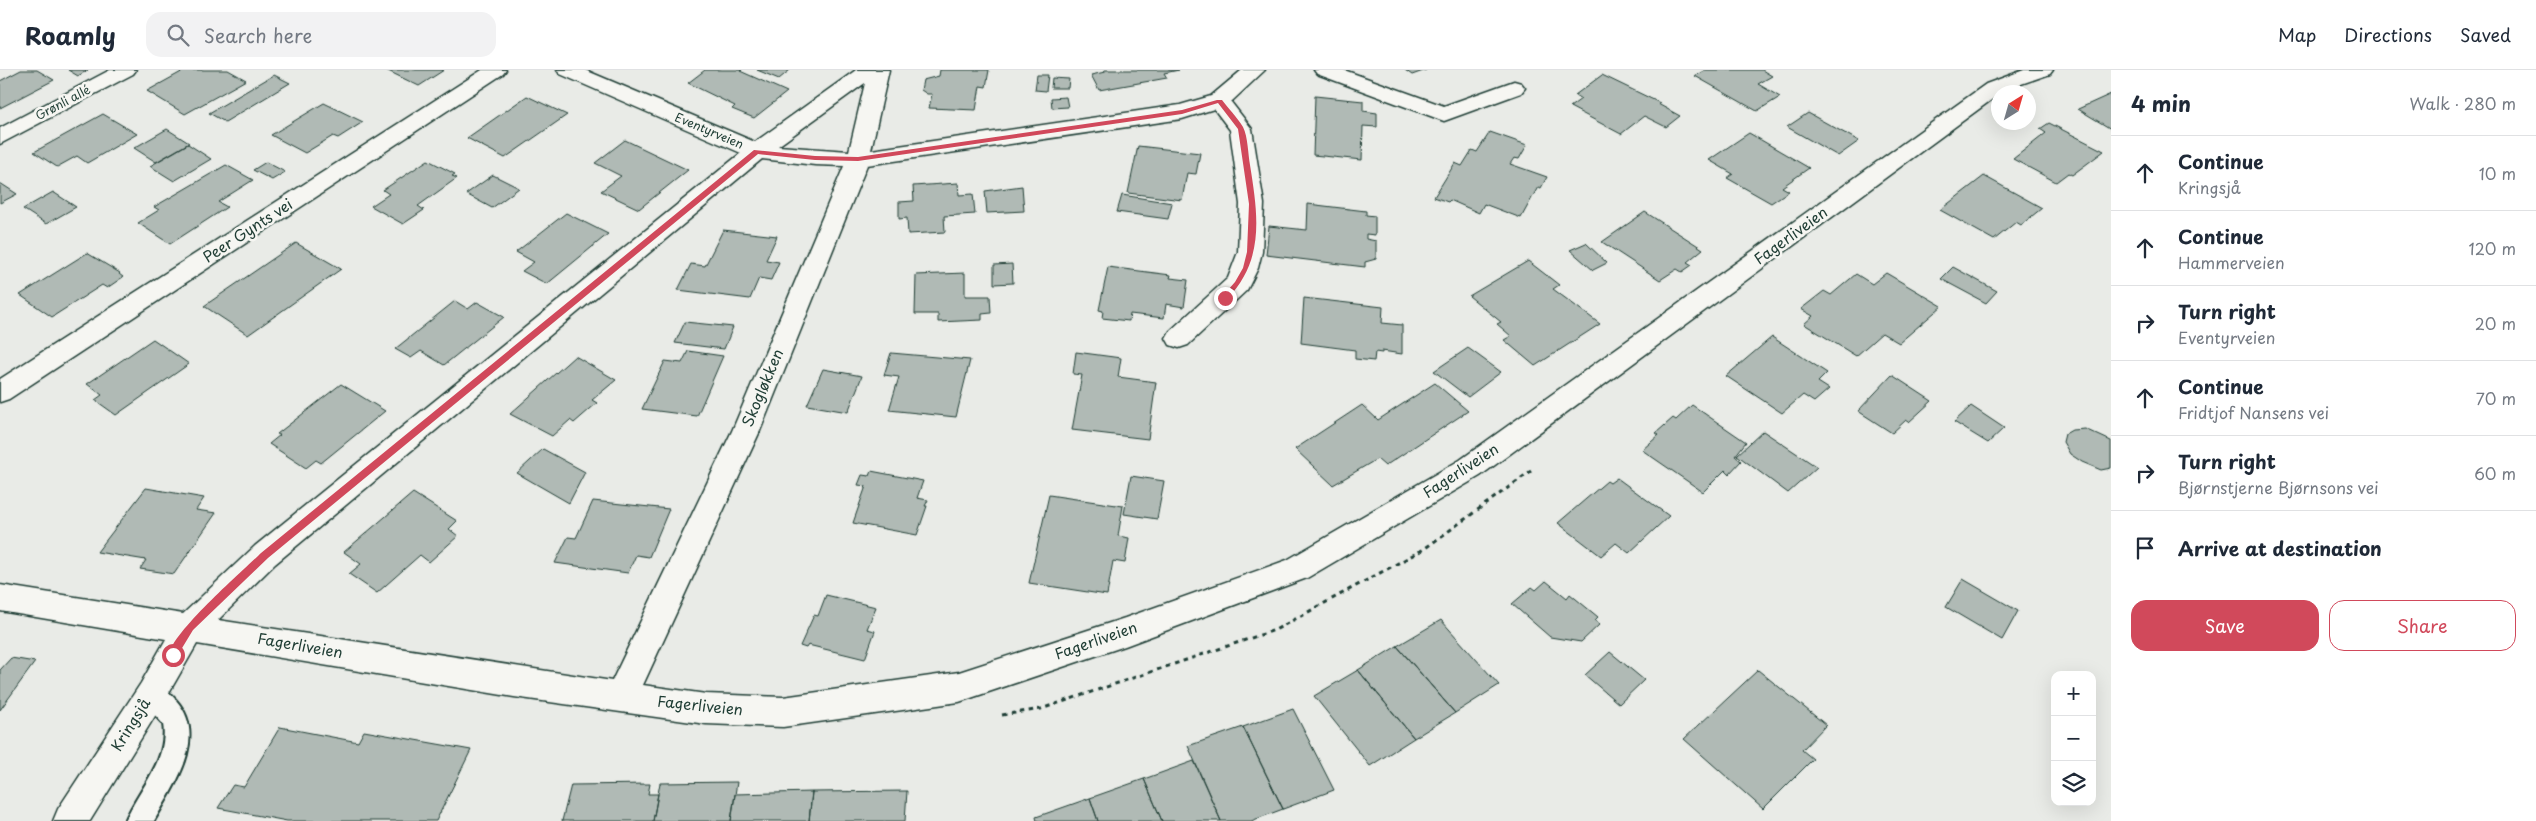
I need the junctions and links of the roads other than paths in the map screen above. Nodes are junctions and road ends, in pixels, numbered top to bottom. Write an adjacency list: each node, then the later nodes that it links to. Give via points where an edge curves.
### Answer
1 (126, 70): 11 (street, Grønli allé)
2 (496, 70): 15 (street, Peer Gynts vei)
3 (567, 70): 12 (street, Eventyrveien)
4 (870, 70): 12 (street, Kringsjå)
5 (879, 70): 13 (street, Skogløkken)
6 (1255, 70): 10 (street)
7 (1324, 70): 9 (street, via 1444,114)
8 (2043, 70): 19 (street, Fagerliveien, via 1993,89 1470,468 1297,569 1125,632 959,687 783,712 706,709)
9 (1514, 88)
10 (1219, 101): 13 (street, Eventyrveien, via 1182,112); 14 (street, via 1241,129 1252,204 1250,252 1238,284)
11 (0, 137)
12 (757, 151): 13 (street, Eventyrveien); 17 (street, Kringsjå, via 264,556)
13 (858, 159): 19 (street, Skogløkken, via 746,431)
14 (1179, 338)
15 (0, 392)
16 (0, 598): 17 (street, Fagerliveien)
17 (190, 627): 18 (street, Kringsjå); 19 (street, Fagerliveien)
18 (152, 693): 20 (street, Kringsjå); 21 (lane, via 177,725 177,743)
19 (621, 697)
20 (70, 821)
21 (139, 821)

